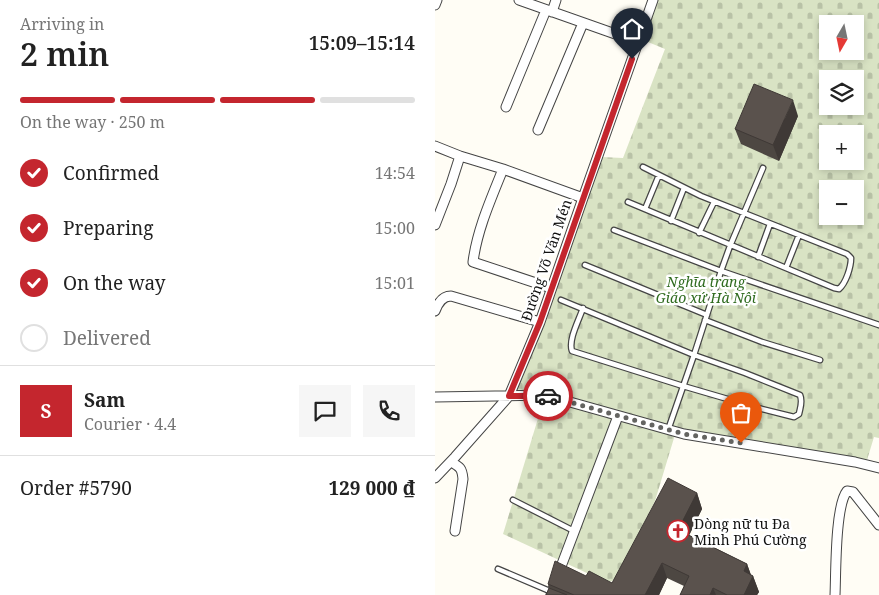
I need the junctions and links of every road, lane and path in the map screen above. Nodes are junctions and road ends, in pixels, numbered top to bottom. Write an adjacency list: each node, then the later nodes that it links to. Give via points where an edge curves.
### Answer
1 (437, 0): 5 (street)
2 (519, 0): 6 (street)
3 (556, 0): 6 (street)
4 (653, 0): 8 (street, Đường Võ Văn Mén)
5 (435, 5)
6 (549, 11): 7 (street); 9 (street)
7 (583, 23): 8 (street); 10 (street)
8 (638, 42): 18 (street, Đường Võ Văn Mén)
9 (506, 106)
10 (538, 130)
11 (435, 146): 12 (street)
12 (460, 156): 14 (street); 25 (street)
13 (643, 167): 16 (lane)
14 (503, 168): 18 (street); 34 (street, via 479,232 473,262)
15 (763, 168): 22 (lane)
16 (659, 175): 17 (lane); 21 (lane)
17 (684, 188): 20 (lane); 23 (lane)
18 (583, 198): 34 (street, Đường Võ Văn Mén)
19 (628, 202): 21 (lane)
20 (714, 202): 22 (lane); 27 (lane)
21 (645, 210): 23 (lane)
22 (744, 214): 24 (lane); 29 (lane)
23 (671, 221): 27 (lane)
24 (770, 224): 28 (lane); 30 (lane)
25 (435, 225)
26 (614, 230): 33 (lane)
27 (699, 233): 29 (lane)
28 (799, 235): 32 (lane); 32 (lane, via 851,258 843,284 839,289 834,288)
29 (730, 246): 30 (lane); 33 (lane)
30 (758, 257): 32 (lane)
31 (585, 265): 38 (lane)
32 (785, 268)
33 (721, 271): 38 (lane); 40 (lane)
34 (551, 288): 39 (street, Đường Võ Văn Mén)
35 (561, 300): 36 (lane)
36 (583, 308): 41 (lane); 43 (lane, via 572,338 572,351)
37 (435, 311): 39 (street, via 442,298 451,296)
38 (706, 317): 41 (lane); 42 (lane, via 761,342)
39 (540, 322): 44 (street, Đường Võ Văn Mén)
40 (879, 325)
41 (694, 355): 43 (lane); 43 (lane, via 800,395 799,414 795,417 758,408 743,412 737,410 731,400)
42 (821, 360)
43 (683, 386): 47 (lane)
44 (509, 396): 45 (street); 46 (street, via 545,395); 48 (street, Đường Võ Văn Mén)
45 (435, 397)
46 (618, 416): 47 (street); 54 (street)
47 (668, 430): 49 (street)
48 (451, 462): 50 (street, Đường Võ Văn Mén); 53 (street, via 463,471)
49 (879, 468)
50 (435, 478)
51 (513, 500): 54 (lane)
52 (879, 526): 57 (street, via 853,492 847,491 841,506)
53 (455, 531)
54 (574, 531): 56 (street)
55 (499, 569): 56 (lane)
56 (552, 593)
57 (835, 595)

